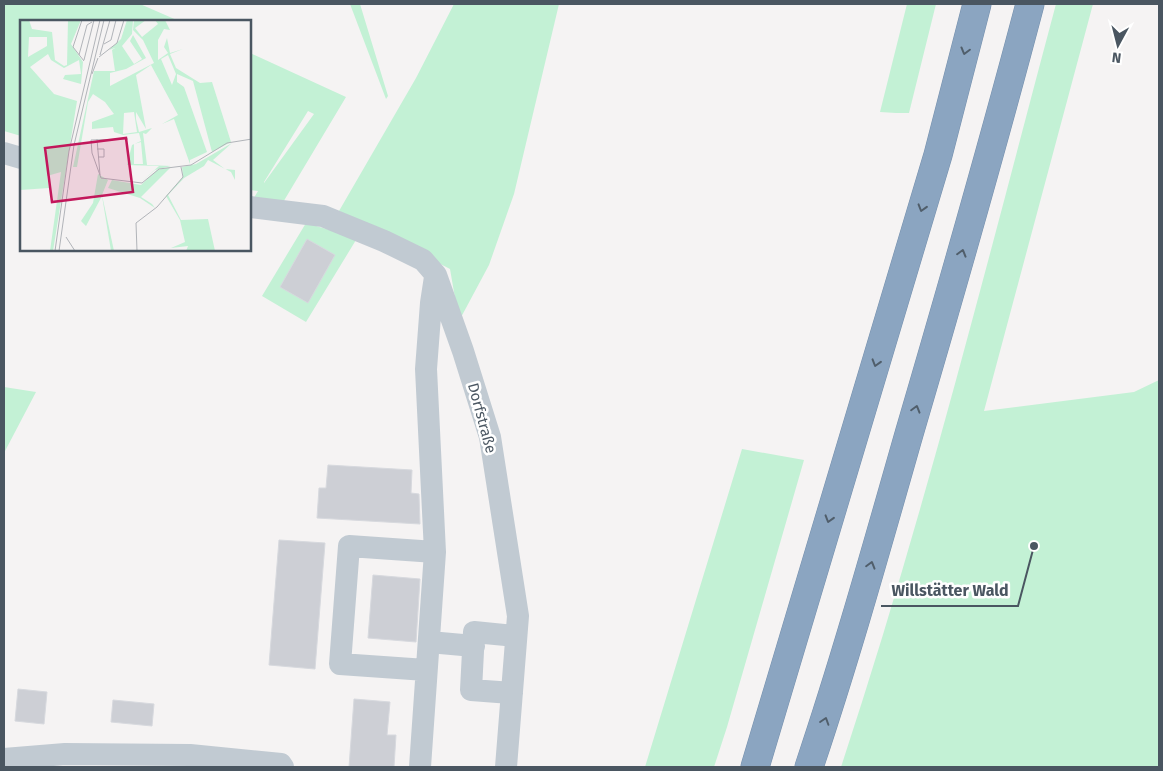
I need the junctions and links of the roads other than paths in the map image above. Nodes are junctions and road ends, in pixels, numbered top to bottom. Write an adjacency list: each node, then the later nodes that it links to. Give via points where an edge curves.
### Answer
1 (977, 4): 17 (highway, one-way to 17, via 938,155)
2 (1030, 4): 18 (highway, one-way to 2, via 835,691)
3 (4, 153): 4 (street)
4 (20, 158)
5 (251, 207): 6 (street, Dorfstraße, via 323,216 423,260)
6 (436, 275): 7 (street, via 426,369); 8 (street, Dorfstraße, via 490,437 518,616)
7 (435, 552): 9 (street); 11 (street, via 349,546 340,664)
8 (516, 636): 10 (street, via 474,632); 12 (street, Dorfstraße)
9 (429, 642): 10 (street); 11 (street)
10 (474, 646): 12 (street, via 471,690)
11 (426, 670): 15 (street)
12 (512, 694): 16 (street, Dorfstraße)
13 (4, 759): 14 (street, via 65,754 190,755 282,764)
14 (283, 767)
15 (420, 767)
16 (506, 767)
17 (755, 767)
18 (809, 767)

